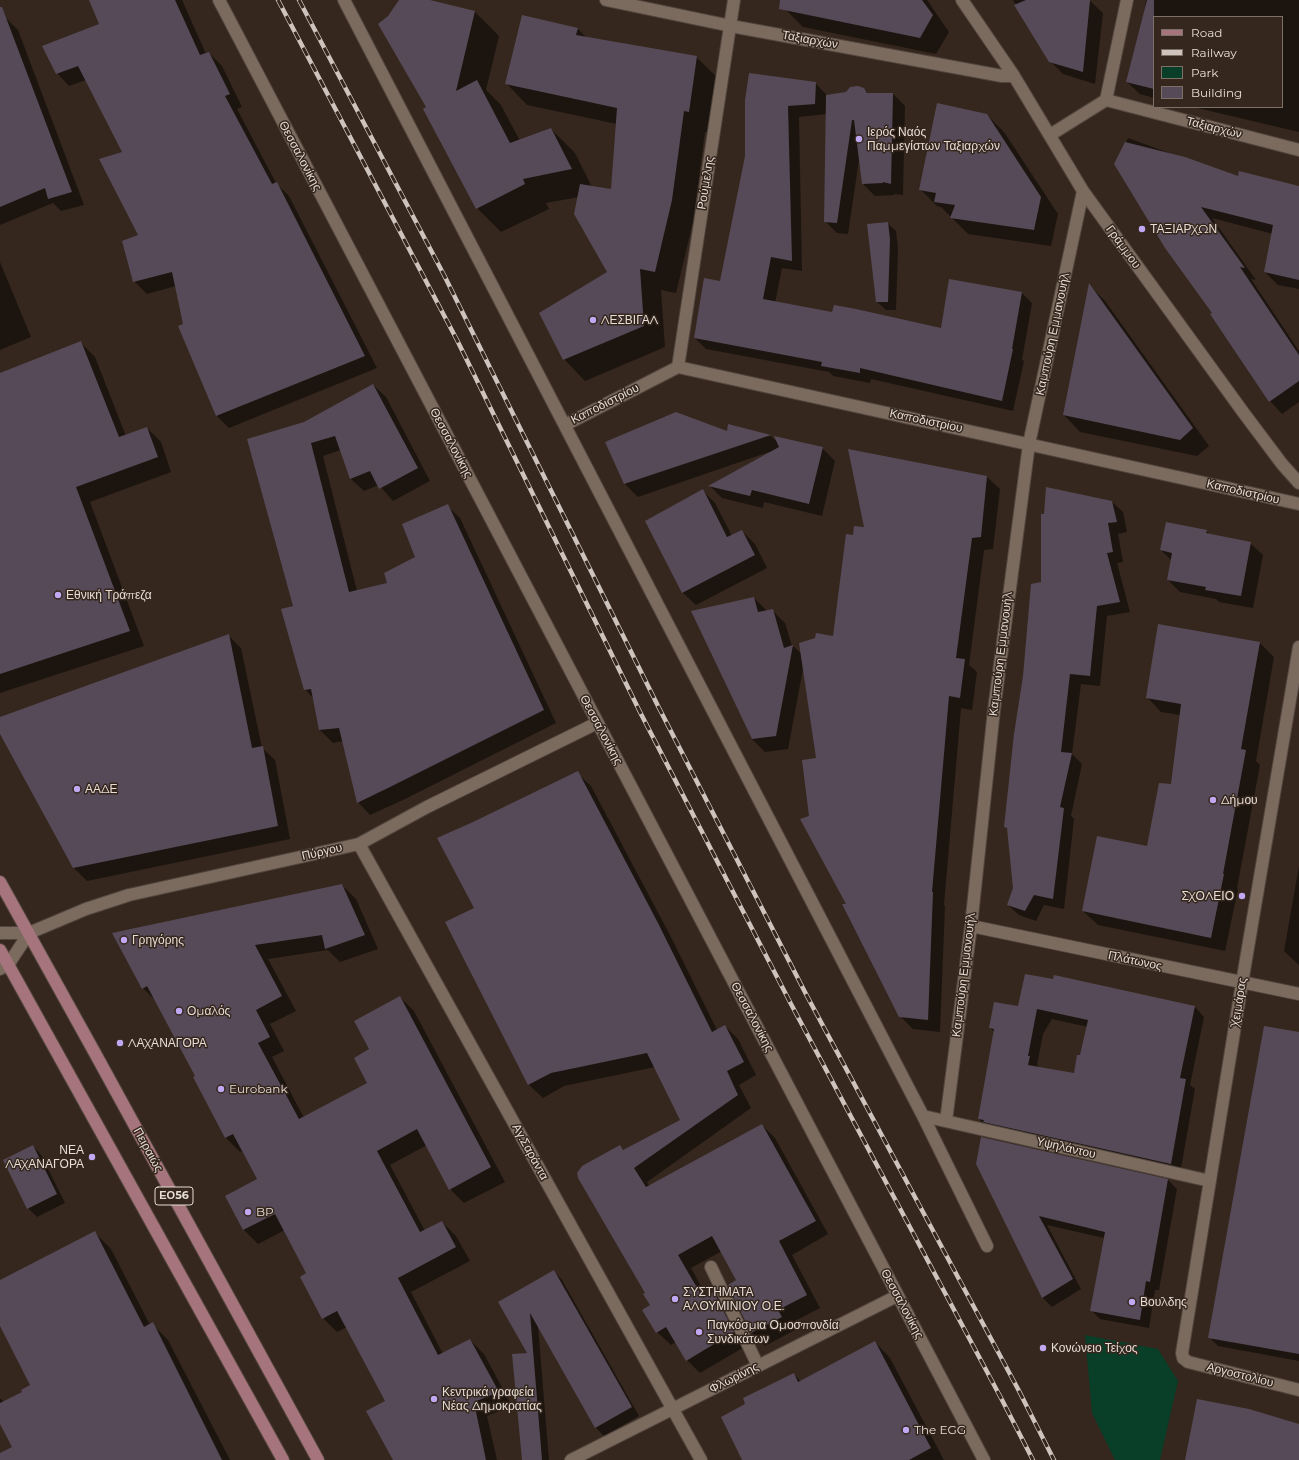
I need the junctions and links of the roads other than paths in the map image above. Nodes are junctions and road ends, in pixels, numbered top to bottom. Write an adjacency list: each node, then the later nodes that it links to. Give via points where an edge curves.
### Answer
1 (219, 0): 19 (street, Θεσσαλονίκης)
2 (344, 0): 14 (street)
3 (606, 0): 7 (street, Ταξιαρχών)
4 (734, 0): 7 (street, Ρούμελης)
5 (962, 0): 8 (street, Γράμμου)
6 (1127, 0): 9 (street)
7 (731, 26): 8 (street, Ταξιαρχών, via 1002,76); 13 (street, Ρούμελης)
8 (1014, 76): 10 (street, Γράμμου)
9 (1106, 100): 10 (street); 11 (street, Ταξιαρχών)
10 (1050, 135): 12 (street, Γράμμου)
11 (1299, 150)
12 (1083, 190): 15 (street, Καμπούρη Εμμανουήλ); 16 (street, Γράμμου, via 1238,405)
13 (678, 367): 14 (street, Καποδιστρίου); 15 (street, Καποδιστρίου)
14 (565, 425): 29 (street)
15 (1029, 444): 17 (street, Καποδιστρίου); 22 (street, Καμπούρη Εμμανουήλ, via 994,710)
16 (1299, 483)
17 (1299, 504)
18 (1299, 647): 27 (street, Χειμάρας)
19 (597, 723): 20 (street, Πύργου, via 427,807); 34 (street, Θεσσαλονίκης)
20 (359, 844): 24 (street, Πύργου, via 129,895 86,909); 38 (street, Αγ.Σαράντα)
21 (0, 882): 24 (main road, Πειραιώς / ΕΟ56)
22 (971, 926): 27 (street, Πλάτωνος); 30 (street, Καμπούρη Εμμανουήλ)
23 (0, 933): 24 (street, Πύργου)
24 (29, 933): 26 (street); 40 (main road, Πειραιώς / ΕΟ56)
25 (0, 950): 26 (main road, ΕΟ56)
26 (4, 967): 39 (main road, ΕΟ56)
27 (1242, 983): 28 (street, Πλάτωνος); 31 (street, Χειμάρας)
28 (1299, 994)
29 (923, 1116): 30 (street, Υψηλάντου); 32 (street)
30 (946, 1121): 31 (street, Υψηλάντου)
31 (1210, 1180): 35 (street, Χειμάρας)
32 (987, 1246)
33 (711, 1267): 36 (street)
34 (897, 1296): 36 (street, Φλωρίνης); 43 (street, Θεσσαλονίκης)
35 (1182, 1356): 37 (street, Αργοστολίου, via 1188,1362)
36 (758, 1366): 38 (street, Φλωρίνης)
37 (1299, 1390)
38 (672, 1409): 41 (street, Φλωρίνης); 42 (street, Αγ.Σαράντα)
39 (283, 1460)
40 (318, 1460)
41 (571, 1460)
42 (701, 1460)
43 (984, 1460)

